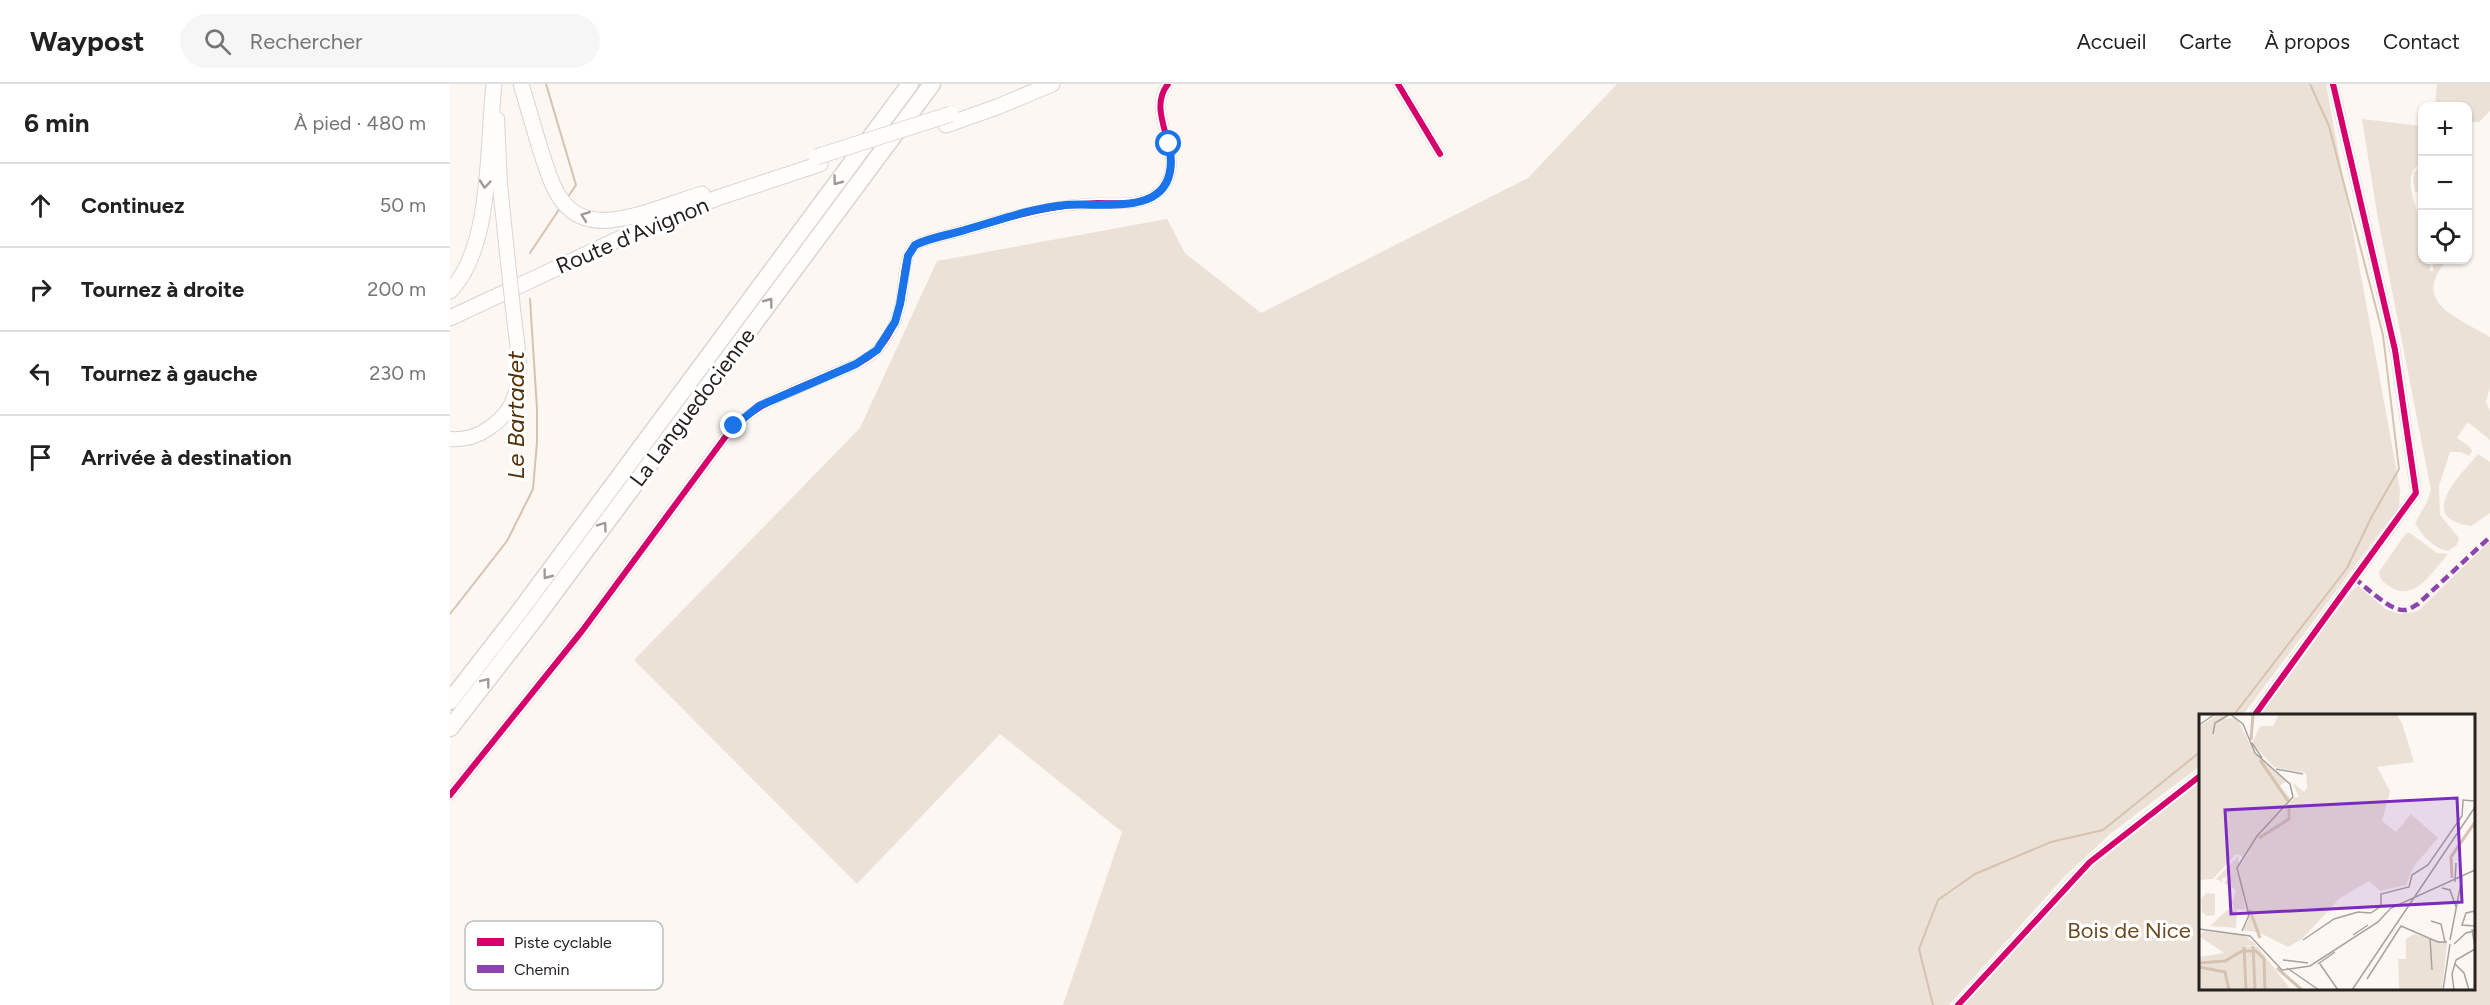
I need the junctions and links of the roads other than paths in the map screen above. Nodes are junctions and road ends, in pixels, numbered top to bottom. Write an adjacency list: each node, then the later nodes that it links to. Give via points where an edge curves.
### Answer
1 (496, 84): 14 (main road, one-way to 14, via 479,236 466,270); 17 (main road, bridge, via 500,185 519,373 516,396 509,410)
2 (521, 84): 13 (main road, one-way to 2, via 610,220 580,215 566,206 553,188)
3 (910, 84): 20 (highway, La Languedocienne, one-way to 20)
4 (932, 84): 22 (highway, La Languedocienne, one-way to 4)
5 (1031, 84): 10 (main road)
6 (1052, 84): 10 (main road, via 1006,104)
7 (1168, 84): 24 (street, via 1161,107 1173,165 1163,189 1136,202 1066,205 1020,213 915,245 908,256 898,314 882,344 856,364 759,406 740,419 582,631)
8 (1398, 84): 11 (street)
9 (2333, 84): 21 (street, via 2395,350 2416,493)
10 (949, 119): 12 (main road, bridge)
11 (1440, 154)
12 (818, 161): 13 (main road, Route d'Avignon); 16 (main road, Route d'Avignon, via 653,223)
13 (702, 194): 15 (main road, Route d'Avignon, via 629,223)
14 (450, 291)
15 (450, 307)
16 (450, 318)
17 (488, 429): 18 (main road); 19 (main road, via 466,439)
18 (450, 434)
19 (450, 439)
20 (450, 701)
21 (2255, 714)
22 (450, 728)
23 (2199, 777): 25 (street, via 2091,862)
24 (450, 795)
25 (1958, 1005)

